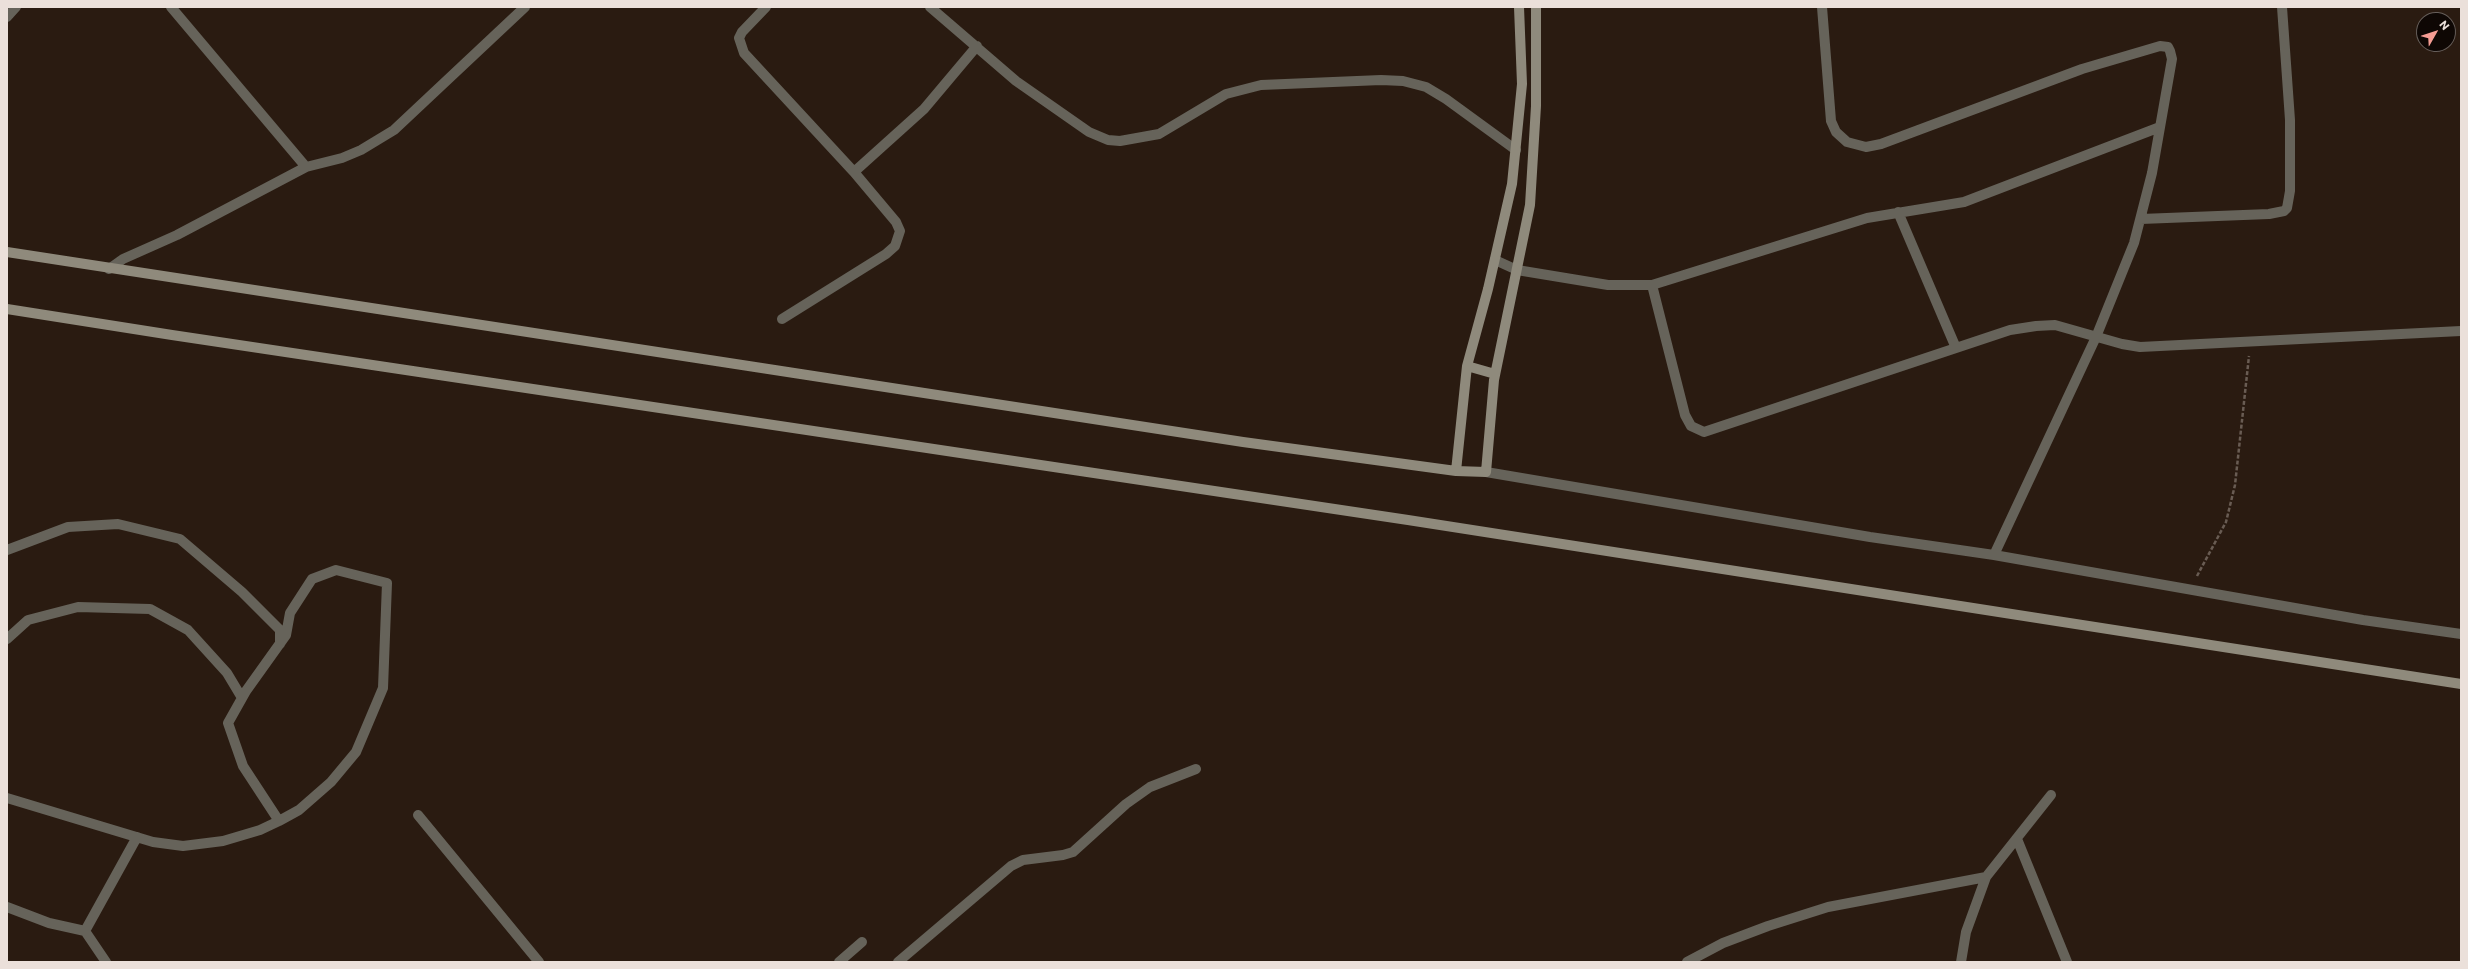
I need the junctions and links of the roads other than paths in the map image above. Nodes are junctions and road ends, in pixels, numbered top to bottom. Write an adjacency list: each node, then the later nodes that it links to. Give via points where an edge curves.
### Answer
1 (16, 7): 10 (street)
2 (171, 7): 14 (street)
3 (525, 7): 14 (street, via 394,130 361,150)
4 (766, 7): 15 (street, via 739,38 744,53)
5 (930, 7): 11 (street)
6 (1518, 7): 13 (street, via 1522,84)
7 (1536, 7): 21 (street, via 1536,106 1530,205)
8 (1822, 7): 12 (street, via 1830,122 1847,142 1866,147 1881,144 2082,69 2164,46 2170,51 2172,59)
9 (2282, 7): 17 (street, via 2290,120 2290,192 2287,208 2269,214)
10 (7, 17)
11 (977, 46): 13 (street, via 1016,81 1046,103 1088,132 1108,140 1120,141 1159,134 1226,94 1261,85 1381,80 1403,81 1426,87); 15 (street, via 924,109)
12 (2160, 127): 16 (street, via 1964,202); 17 (street)
13 (1516, 150): 19 (street, via 1512,184)
14 (306, 168): 20 (street, via 177,235 123,259)
15 (854, 172): 24 (street, via 896,222 900,231 898,239 886,254)
16 (1898, 212): 22 (street, via 1867,218); 27 (street)
17 (2142, 219): 26 (street)
18 (7, 252): 20 (street)
19 (1495, 260): 21 (street); 28 (street)
20 (109, 269): 30 (street, via 1228,440)
21 (1517, 270): 22 (street, via 1608,285); 29 (street)
22 (1652, 285): 27 (street, via 1685,416 1691,426 1704,432)
23 (7, 309): 37 (street, via 1416,521)
24 (782, 319)
25 (2461, 331): 26 (street, via 2140,347)
26 (2096, 337): 27 (street, via 2055,325 2036,326 2010,330); 33 (street)
27 (1956, 348)
28 (1468, 366): 29 (street); 30 (street)
29 (1495, 374): 31 (street)
30 (1456, 471): 31 (street)
31 (1486, 472): 33 (street, via 1870,537)
32 (7, 550): 36 (street, via 68,528 118,524 180,540 242,592 280,630)
33 (1994, 555): 34 (street, via 2363,620)
34 (2461, 634)
35 (7, 639): 38 (street, via 28,620 78,607 150,609 188,630 227,673)
36 (280, 644): 38 (street); 43 (street, via 286,635 290,614 312,579 336,570 388,582 383,688 356,752 331,782 299,810)
37 (2461, 684)
38 (242, 698): 43 (street, via 228,723 243,766)
39 (1196, 769): 53 (street, via 1150,787 1126,804 1073,852 1023,860 1011,866)
40 (2051, 796): 45 (street)
41 (7, 798): 44 (street)
42 (418, 815): 51 (street)
43 (279, 821): 44 (street, via 260,830 223,841 183,846)
44 (137, 837): 48 (street)
45 (2017, 839): 46 (street); 56 (street)
46 (1986, 877): 54 (street, via 1828,907 1723,943); 55 (street, via 1966,932)
47 (7, 907): 48 (street, via 49,923)
48 (85, 931): 50 (street)
49 (862, 942): 52 (street)
50 (106, 962)
51 (539, 962)
52 (839, 962)
53 (898, 962)
54 (1687, 962)
55 (1961, 962)
56 (2067, 962)

